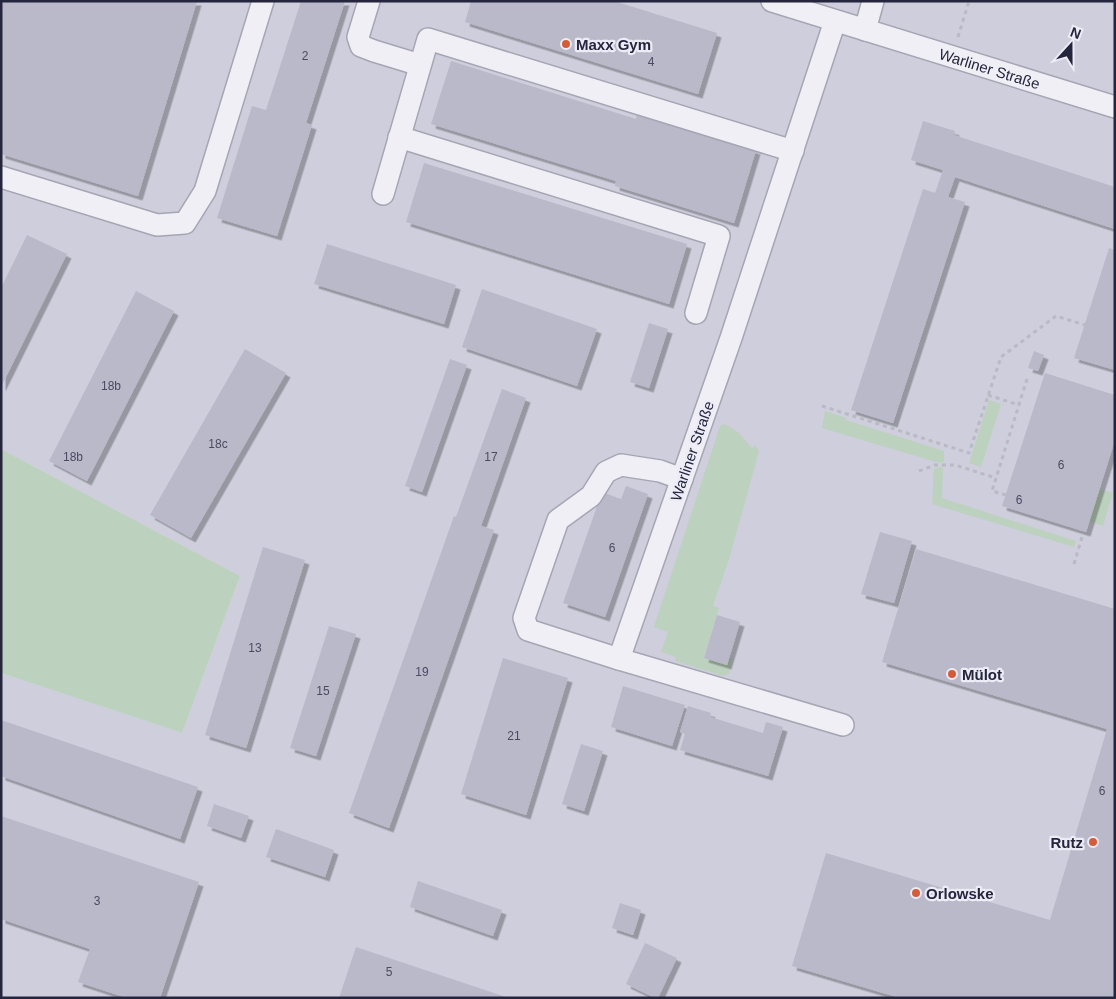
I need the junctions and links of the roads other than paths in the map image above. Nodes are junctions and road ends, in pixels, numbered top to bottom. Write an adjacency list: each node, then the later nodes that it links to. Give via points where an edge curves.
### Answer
1 (263, 1): 11 (street, via 205,191 185,223 157,225)
2 (369, 1): 7 (street, via 358,37 361,46)
3 (772, 1): 5 (street, Warliner Straße)
4 (873, 1): 6 (street)
5 (835, 21): 6 (street, Warliner Straße); 10 (street, Warliner Straße)
6 (865, 30): 8 (street, Warliner Straße)
7 (420, 65): 9 (street); 10 (street, via 428,39)
8 (1115, 107)
9 (399, 137): 12 (street); 13 (street, via 719,236)
10 (793, 151): 14 (street, Warliner Straße)
11 (1, 177)
12 (383, 194)
13 (696, 313)
14 (682, 479): 15 (street, Warliner Straße); 15 (street, via 660,471 622,465 606,472 591,496 558,520 524,618 528,630)
15 (619, 659): 16 (street)
16 (843, 725)

